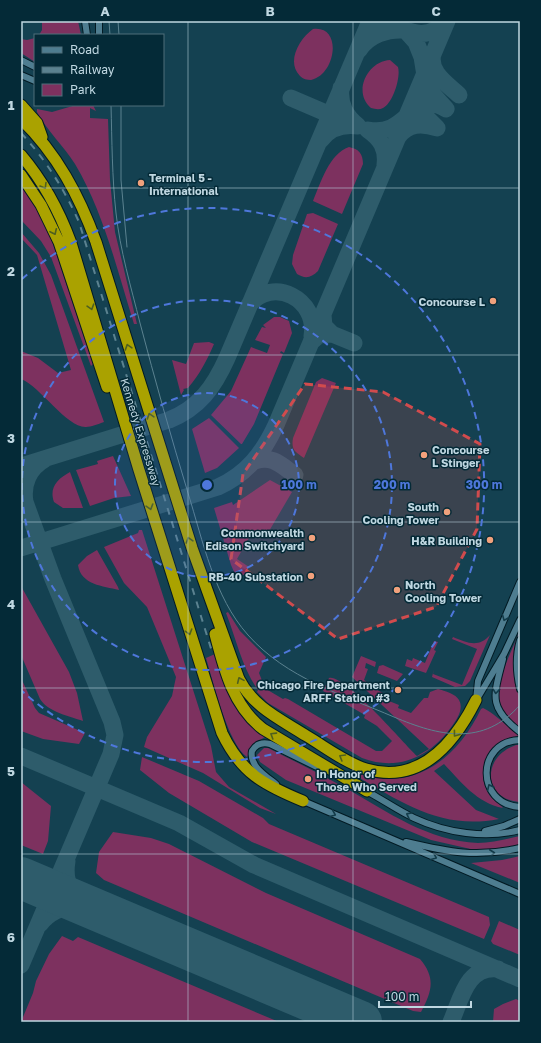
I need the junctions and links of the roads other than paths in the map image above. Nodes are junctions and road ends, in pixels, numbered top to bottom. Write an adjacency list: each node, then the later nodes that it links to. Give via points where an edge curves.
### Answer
1 (85, 21): 3 (street)
2 (99, 21): 4 (street)
3 (87, 34)
4 (99, 34)
5 (21, 60): 6 (street)
6 (34, 66)
7 (21, 75): 8 (street)
8 (34, 81)
9 (21, 105): 11 (highway, via 37,124)
10 (21, 119): 11 (highway, Kennedy Expressway)
11 (45, 145): 15 (highway, Kennedy Expressway, one-way to 11, via 96,242 69,179)
12 (21, 155): 14 (highway, Kennedy Expressway, one-way to 14, via 43,183 64,225)
13 (21, 175): 14 (highway, one-way to 14, via 41,204 59,242 100,368)
14 (139, 470): 25 (highway, Kennedy Expressway, one-way to 25, via 219,726 229,748 248,771 274,789)
15 (202, 577): 21 (highway, one-way to 15, via 454,738 424,764 408,770 385,772 357,765 267,711 248,695 239,679); 24 (highway, one-way to 15, via 263,729 243,710 231,687)
16 (520, 582): 21 (street, one-way to 21, via 478,681)
17 (520, 620): 19 (street)
18 (520, 640): 20 (street, via 516,657)
19 (504, 654): 21 (street); 22 (street, one-way to 22, via 495,691 496,703 500,714)
20 (520, 689)
21 (476, 700)
22 (520, 732)
23 (520, 740): 26 (street, one-way to 23, via 496,797 488,785 486,774 488,762 496,750 508,742)
24 (367, 791): 25 (street, via 270,744 262,743 255,746 251,758 258,769 279,787); 29 (street, one-way to 24, via 422,822)
25 (303, 801): 30 (street, one-way to 30)
26 (520, 807)
27 (520, 819): 29 (street, via 494,829)
28 (520, 830): 29 (street, via 501,834)
29 (459, 832)
30 (385, 836): 31 (street, one-way to 31, via 438,849 475,854 498,853); 32 (street, one-way to 32)
31 (520, 848)
32 (520, 894)

